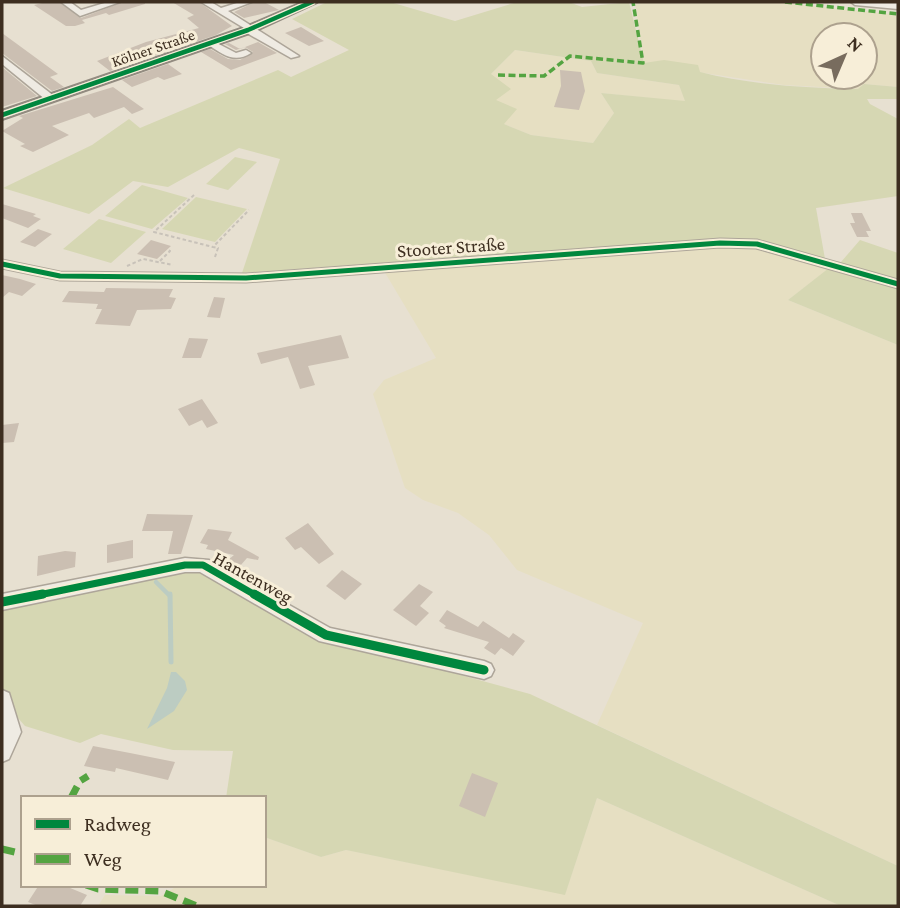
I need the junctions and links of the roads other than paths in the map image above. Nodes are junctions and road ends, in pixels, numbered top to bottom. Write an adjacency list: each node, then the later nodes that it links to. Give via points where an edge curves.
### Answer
1 (65, 2): 2 (street, via 80,13)
2 (116, 2)
3 (205, 2): 8 (street)
4 (248, 2): 8 (street)
5 (312, 2): 9 (main road, Kölner Straße)
6 (855, 2): 7 (street)
7 (898, 6)
8 (220, 11): 9 (street)
9 (250, 29): 10 (main road, Kölner Straße); 12 (street)
10 (211, 43): 11 (street, via 234,57); 14 (main road, Kölner Straße)
11 (246, 53)
12 (294, 56)
13 (2, 59): 14 (street)
14 (50, 99): 15 (main road, Kölner Straße)
15 (2, 115)
16 (2, 264): 17 (street, Stooter Straße, via 60,276 246,278 757,244)
17 (898, 284)
18 (2, 602): 19 (street, Hantenweg, via 203,565 326,635)
19 (484, 670)
20 (2, 699): 21 (street, via 11,732)
21 (2, 752)

